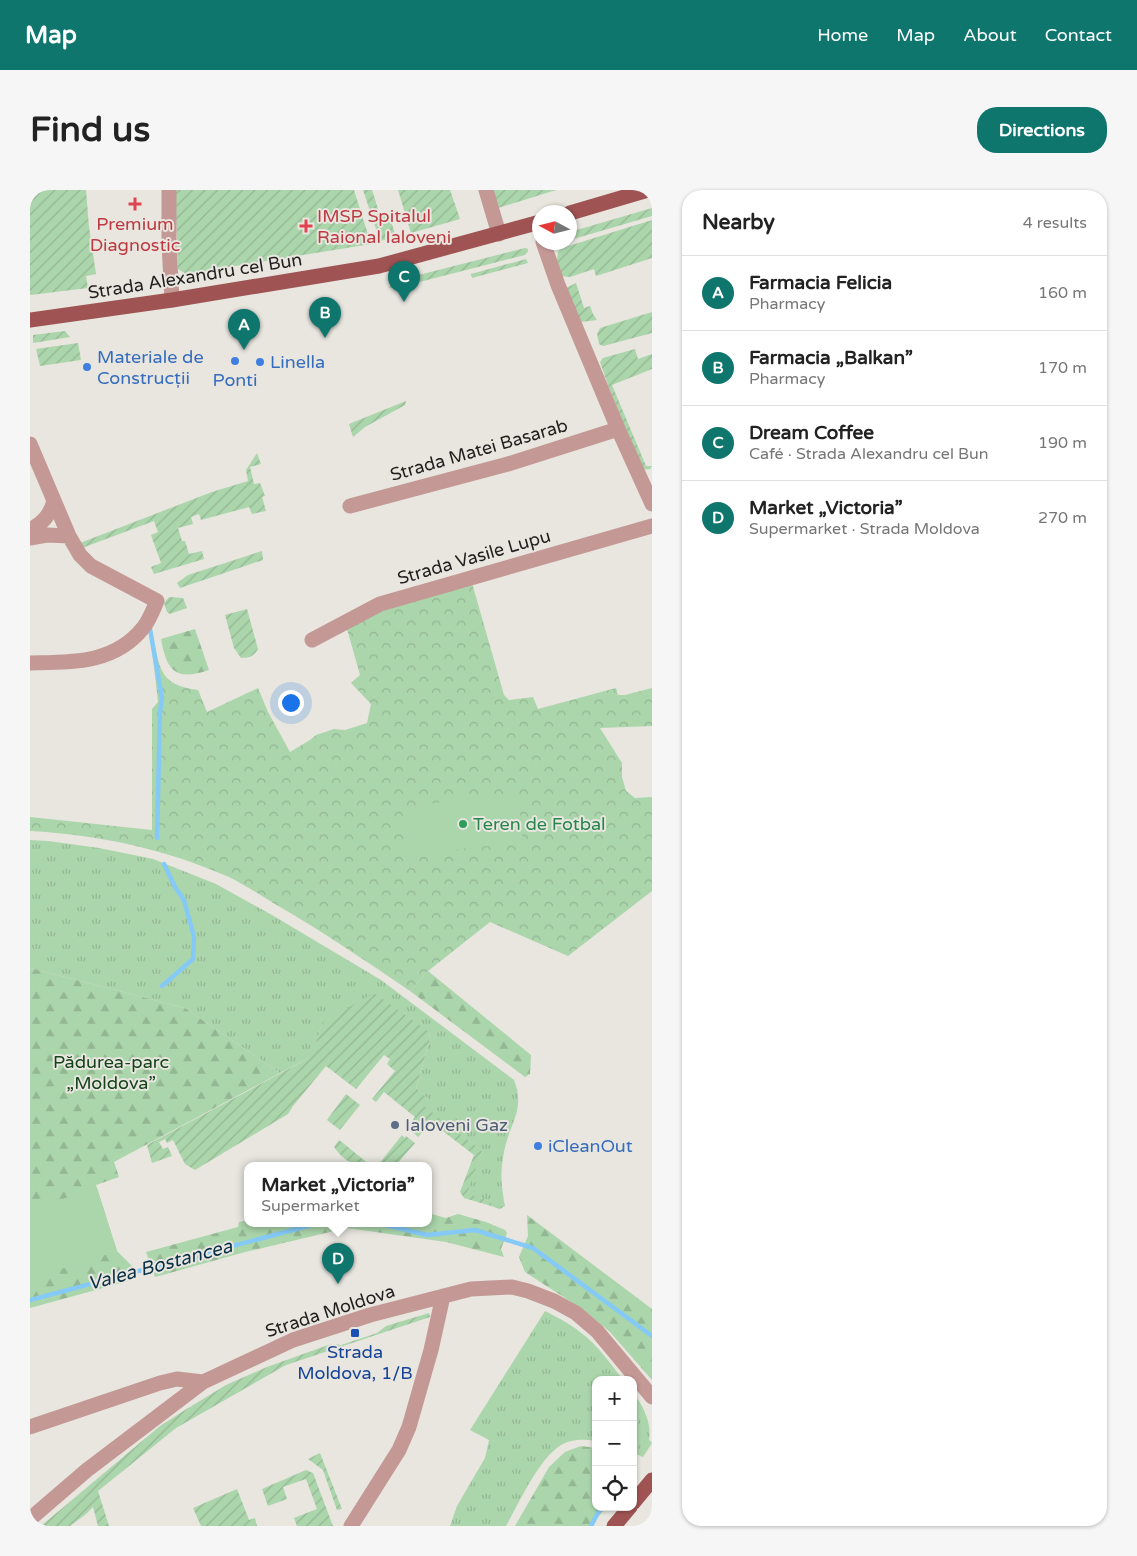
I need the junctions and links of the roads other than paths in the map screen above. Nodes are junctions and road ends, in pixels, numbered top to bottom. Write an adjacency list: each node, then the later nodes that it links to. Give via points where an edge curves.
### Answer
1 (169, 190): 8 (street)
2 (486, 190): 6 (street)
3 (648, 190): 4 (main road)
4 (577, 211)
5 (532, 227): 6 (main road, Strada Alexandru cel Bun)
6 (499, 234): 8 (main road, Strada Alexandru cel Bun, via 380,266)
7 (545, 250): 10 (street)
8 (172, 300): 9 (main road, Strada Alexandru cel Bun)
9 (30, 320)
10 (618, 429): 13 (street); 14 (street, Strada Matei Basarab, via 508,464)
11 (30, 444): 12 (street)
12 (54, 501): 16 (street, via 51,511); 17 (street)
13 (652, 504)
14 (350, 506)
15 (652, 526): 19 (street, Strada Vasile Lupu, via 380,604)
16 (30, 530)
17 (69, 536): 18 (street); 20 (street, via 91,566 158,601 144,628 112,654)
18 (30, 538)
19 (312, 640)
20 (30, 663)
21 (443, 1296): 22 (street, Strada Moldova, via 293,1340); 23 (street, Strada Moldova, via 471,1289 512,1287 554,1301 576,1313 596,1331); 29 (street, via 409,1427 399,1450)
22 (203, 1382): 24 (street, via 177,1379 160,1383); 28 (street, Strada Moldova, via 87,1470)
23 (652, 1397)
24 (30, 1427)
25 (652, 1480): 26 (main road)
26 (637, 1498)
27 (627, 1511): 30 (main road)
28 (30, 1519)
29 (351, 1526)
30 (614, 1526)

